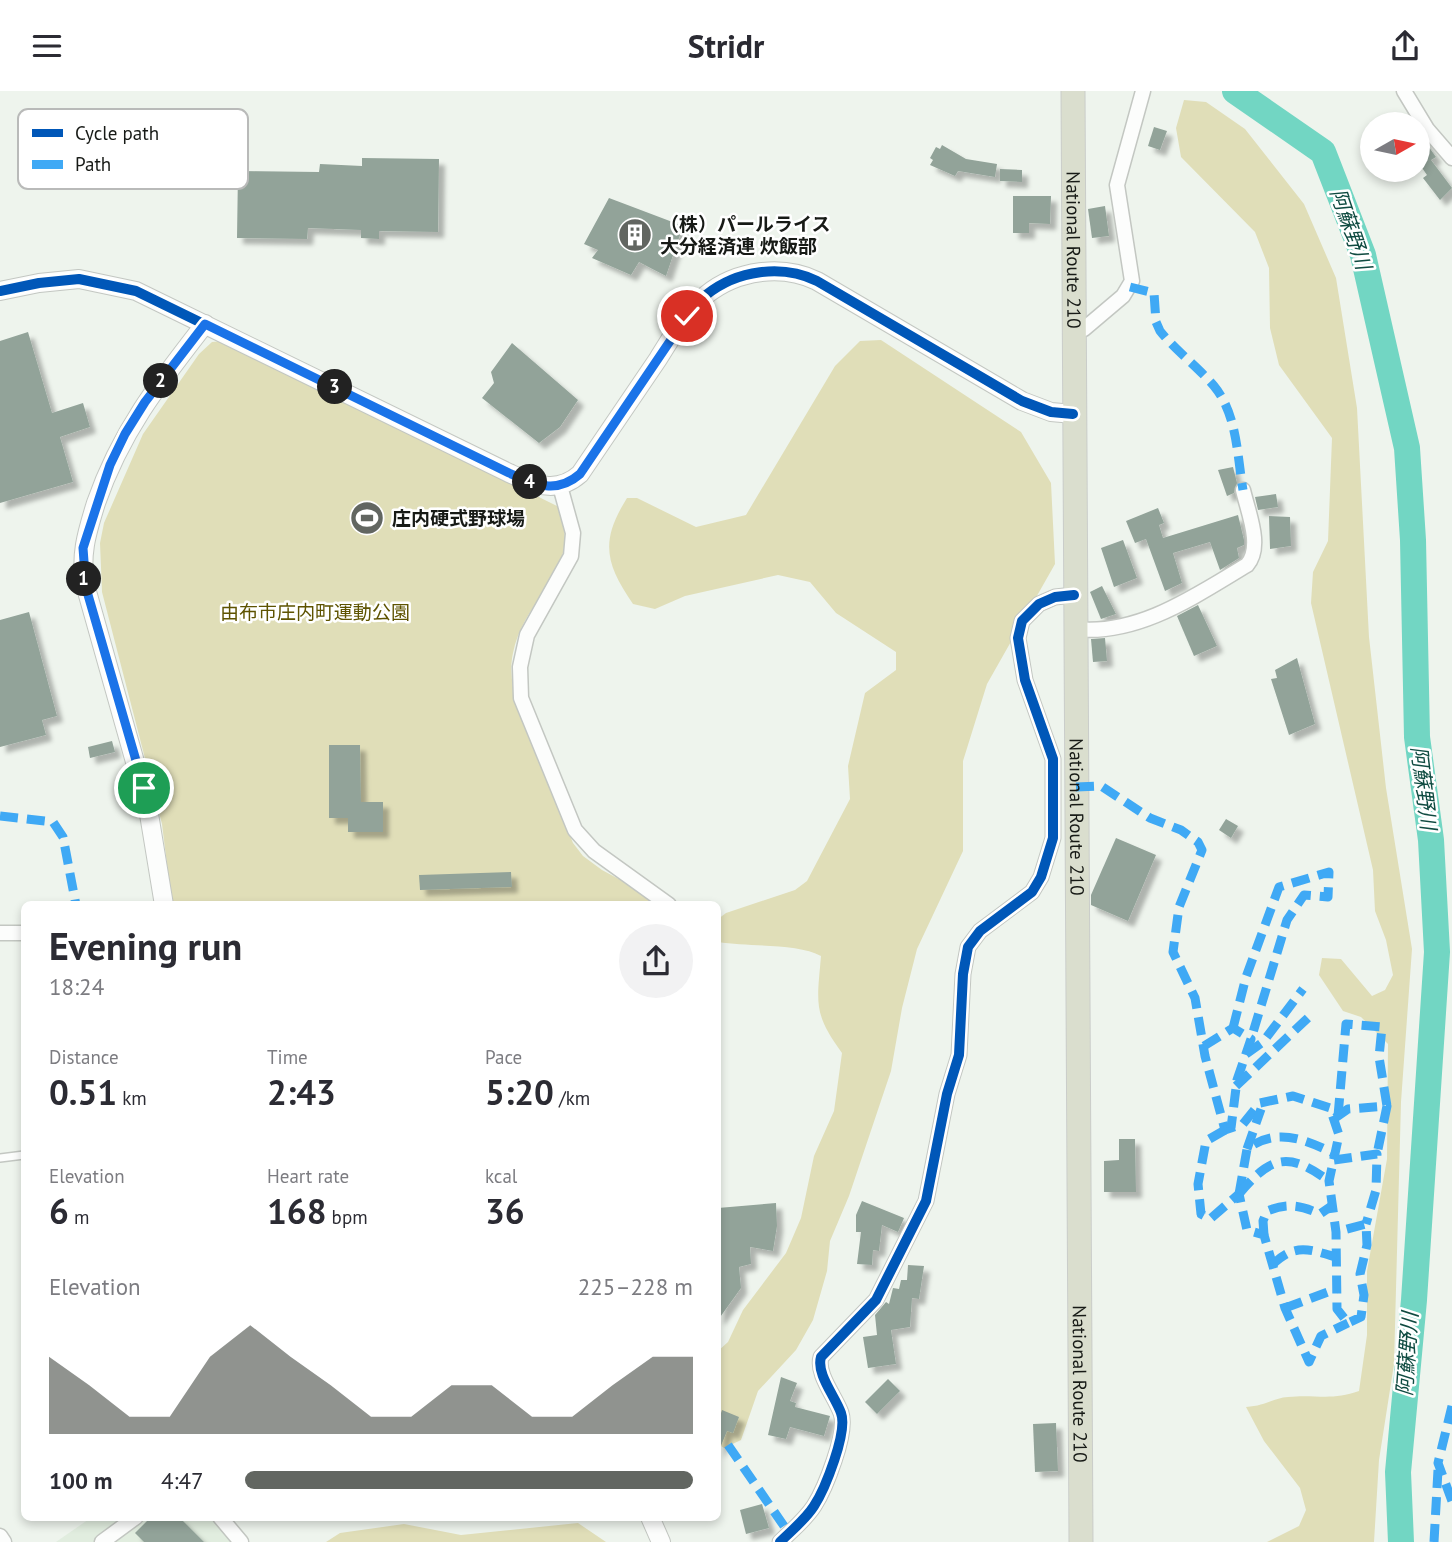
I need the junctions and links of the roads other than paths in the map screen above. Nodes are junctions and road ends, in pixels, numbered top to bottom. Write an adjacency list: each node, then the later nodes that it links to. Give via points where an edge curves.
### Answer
1 (1073, 91): 7 (highway, National Route 210)
2 (1143, 91): 7 (street, via 1117,185 1132,281 1123,296)
3 (1404, 91): 4 (street)
4 (1452, 158)
5 (0, 291): 6 (street, via 79,279 136,291)
6 (205, 324): 9 (street, via 509,473 541,486); 13 (street, via 125,434 89,524 82,559 86,588 149,808)
7 (1073, 334): 8 (highway, National Route 210)
8 (1073, 414): 9 (street, via 1022,401 817,281 774,271 732,280 701,300 580,474); 11 (highway, National Route 210)
9 (560, 486): 14 (street, via 573,533 571,556 523,645 519,680 524,707 575,830 594,851)
10 (1243, 490): 12 (street, via 1255,546 1247,565 1168,611 1114,628)
11 (1074, 595): 12 (highway, National Route 210); 27 (street, via 1039,604 1023,621 1018,639 1026,680 1052,750 1054,838 1035,888 980,931 968,947 960,1048 926,1201 876,1300 821,1357 820,1367 841,1411 843,1426 817,1501)
12 (1074, 629): 28 (highway, National Route 210)
13 (163, 901)
14 (663, 901)
15 (0, 933): 16 (street)
16 (21, 933)
17 (21, 1156): 18 (lane)
18 (0, 1159)
19 (131, 1521): 24 (street)
20 (223, 1521): 25 (street)
21 (652, 1521): 26 (street)
22 (0, 1536): 23 (street)
23 (4, 1542)
24 (102, 1542)
25 (240, 1542)
26 (661, 1542)
27 (779, 1542)
28 (1081, 1542)

